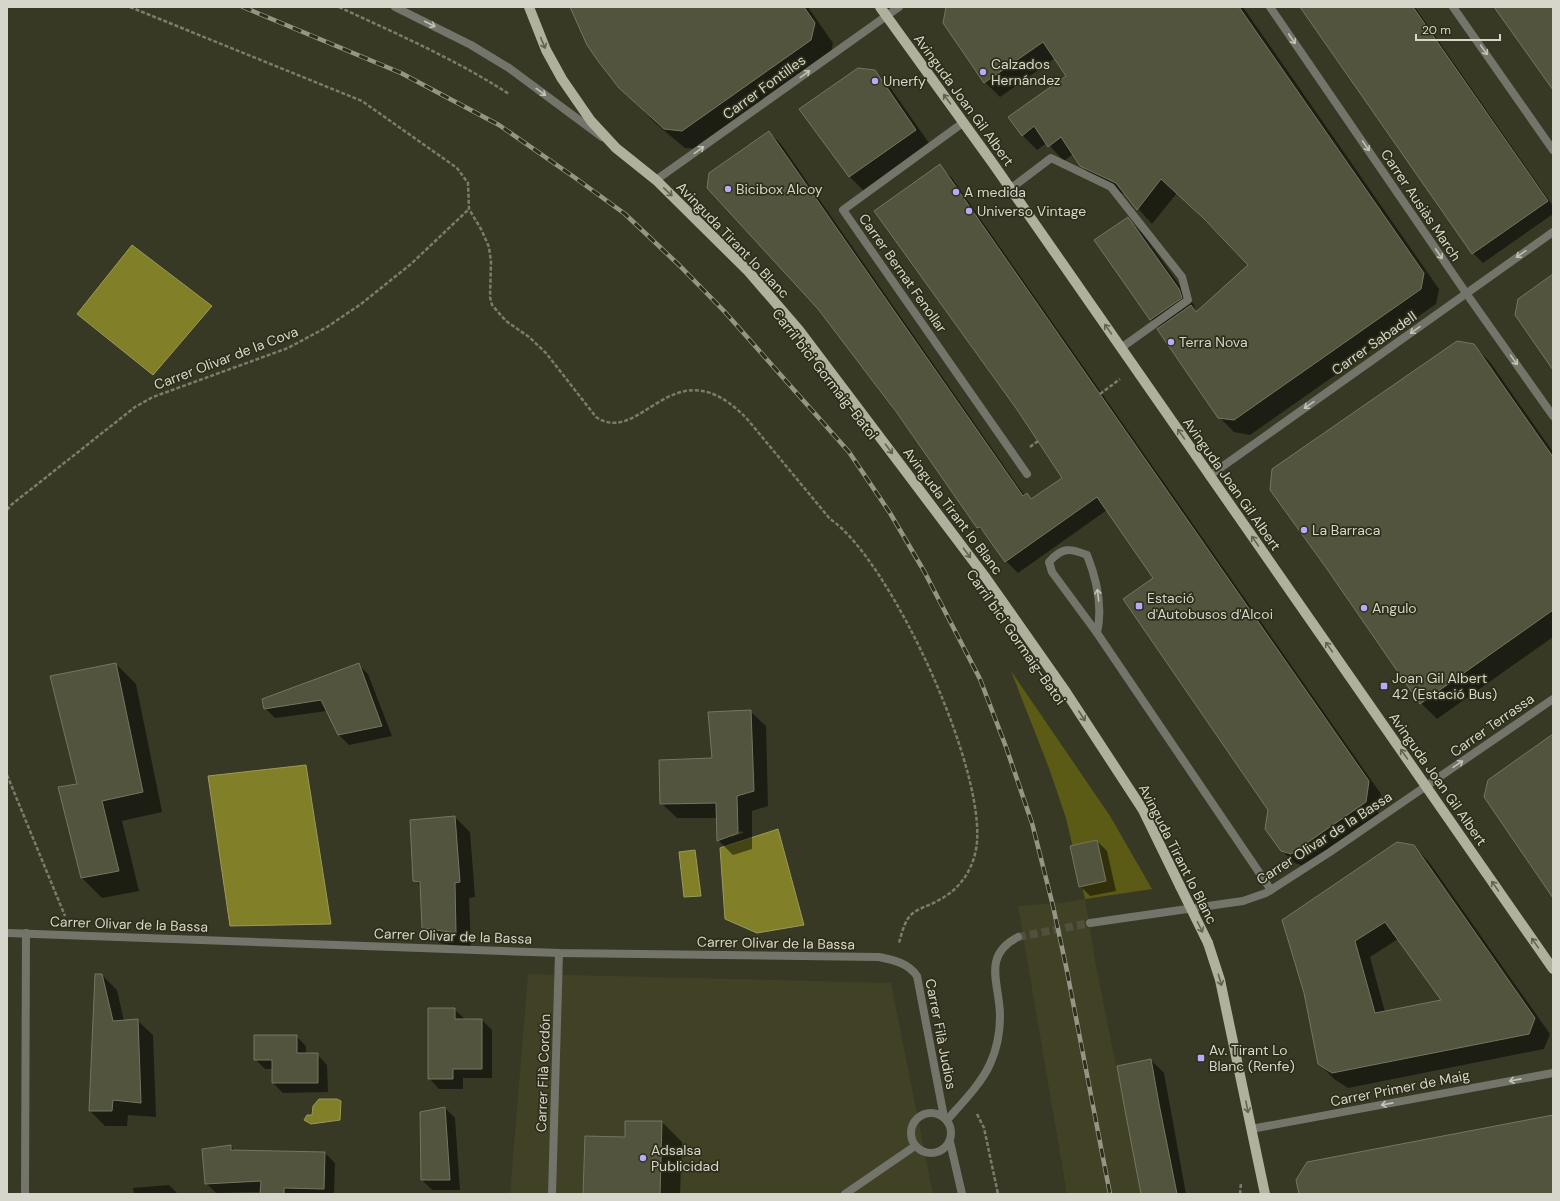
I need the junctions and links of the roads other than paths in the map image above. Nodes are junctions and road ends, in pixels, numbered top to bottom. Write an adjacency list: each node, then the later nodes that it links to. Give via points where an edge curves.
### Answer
1 (395, 7): 9 (street, Avinguda Tirant lo Blanc, one-way to 9, via 509,68)
2 (529, 7): 9 (main road, one-way to 9, via 546,50 562,79 591,121)
3 (880, 7): 7 (main road, Avinguda Joan Gil Albert)
4 (899, 7): 7 (street, Carrer Fontilles)
5 (1270, 7): 14 (street, Carrer Ausiàs March, one-way to 14)
6 (1453, 7): 10 (street, one-way to 10)
7 (887, 16): 8 (main road, Avinguda Joan Gil Albert, one-way to 7); 11 (street, Carrer Fontilles, one-way to 7)
8 (964, 122): 12 (main road, Avinguda Joan Gil Albert); 17 (street, Carrer Bernat Fenollar, via 843,210)
9 (616, 148): 11 (main road, Avinguda Tirant lo Blanc)
10 (1553, 150)
11 (656, 180): 32 (main road, Avinguda Tirant lo Blanc, one-way to 32, bridge, via 748,271 799,330 986,578 1064,689 1143,810 1208,943 1220,980)
12 (1010, 189): 15 (main road, Avinguda Joan Gil Albert, one-way to 12); 15 (street, via 1051,158 1111,187 1182,277 1188,300)
13 (1553, 232): 14 (street, Carrer Sabadell, one-way to 14)
14 (1466, 293): 16 (street, Carrer Ausiàs March, one-way to 16); 18 (street, Carrer Sabadell, one-way to 18)
15 (1121, 348): 18 (main road, Avinguda Joan Gil Albert, one-way to 15)
16 (1553, 416)
17 (1027, 474)
18 (1209, 476): 21 (main road, Avinguda Joan Gil Albert, one-way to 18)
19 (1097, 633): 19 (street, one-way to 19, via 1100,619 1098,593 1087,556 1072,549 1056,553 1049,562 1052,572); 22 (street)
20 (1553, 699): 21 (street, Carrer Terrassa, one-way to 20)
21 (1426, 786): 22 (street, Carrer Olivar de la Bassa, via 1306,869); 29 (main road, Avinguda Joan Gil Albert, one-way to 21)
22 (1271, 890): 23 (street, Carrer Olivar de la Bassa, via 1243,901)
23 (1090, 923)
24 (7, 933): 25 (street, Carrer Olivar de la Bassa)
25 (26, 933): 27 (street, Carrer Olivar de la Bassa); 35 (street)
26 (1018, 937): 31 (street, via 1003,946 994,968 1000,1015 999,1035 990,1064 968,1095)
27 (559, 953): 28 (street, Carrer Olivar de la Bassa); 36 (street, Carrer Filà Cordón)
28 (879, 958): 31 (street, Carrer Filà Judios, via 894,960 913,970 917,976)
29 (1553, 969)
30 (1553, 1073): 32 (street, Carrer Primer de Maig, one-way to 32)
31 (945, 1118): 33 (street, via 952,1130); 34 (street, via 927,1113 917,1119 911,1129)
32 (1251, 1130): 39 (main road, Avinguda Tirant lo Blanc)
33 (950, 1142): 34 (street, via 934,1154 927,1154); 38 (street)
34 (915, 1146): 37 (street)
35 (25, 1194)
36 (552, 1194)
37 (844, 1194)
38 (962, 1194)
39 (1265, 1194)

